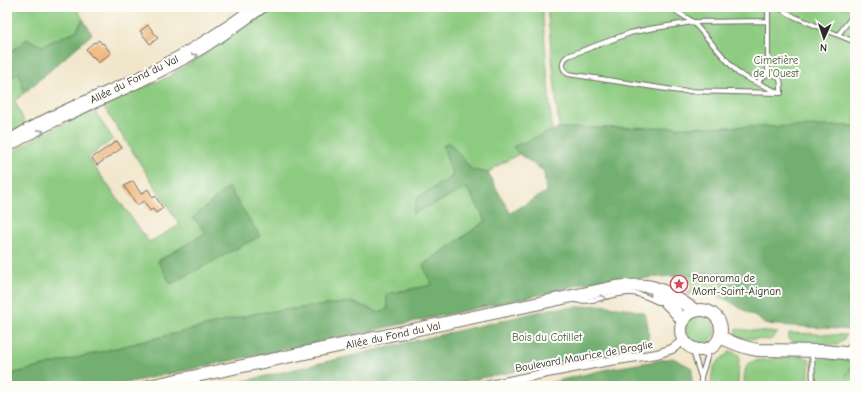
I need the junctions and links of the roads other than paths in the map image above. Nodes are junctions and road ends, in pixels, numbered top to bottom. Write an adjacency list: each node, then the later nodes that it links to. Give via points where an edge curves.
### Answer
1 (256, 7): 14 (street, Allée du Fond du Val, via 215,36 150,73 45,120)
2 (268, 7): 15 (lane, one-way to 2, via 182,64)
3 (670, 7): 8 (lane)
4 (768, 7): 7 (lane)
5 (777, 7): 9 (lane)
6 (855, 13): 9 (lane)
7 (768, 21): 8 (lane); 11 (lane)
8 (693, 22): 12 (lane, via 738,73); 13 (lane, via 630,33 568,56 564,58 562,66 568,74 680,90)
9 (838, 35): 10 (lane)
10 (855, 42)
11 (768, 74): 12 (lane, via 763,76); 13 (lane, via 780,79)
12 (758, 84): 13 (lane)
13 (781, 93)
14 (7, 143)
15 (7, 151)
16 (638, 285): 17 (street, Allée du Fond du Val, via 615,287); 19 (street, Allée du Fond du Val, via 666,292); 21 (street, via 664,299)
17 (565, 298): 18 (lane, one-way to 18, via 578,301 632,293 659,302); 29 (street, Allée du Fond du Val)
18 (664, 307)
19 (696, 311): 21 (street, via 689,314); 22 (street, via 708,311 718,319 721,327)
20 (670, 312): 21 (lane)
21 (683, 323): 24 (street, via 681,333)
22 (720, 337): 25 (street); 26 (street, via 749,349)
23 (855, 340): 27 (lane)
24 (688, 344): 25 (street, via 698,350); 28 (lane); 30 (street, Boulevard Maurice de Broglie, via 657,354)
25 (710, 348): 28 (lane)
26 (812, 350): 27 (street); 32 (lane)
27 (850, 353)
28 (701, 377): 31 (lane)
29 (149, 386)
30 (485, 386)
31 (701, 386)
32 (813, 386)

